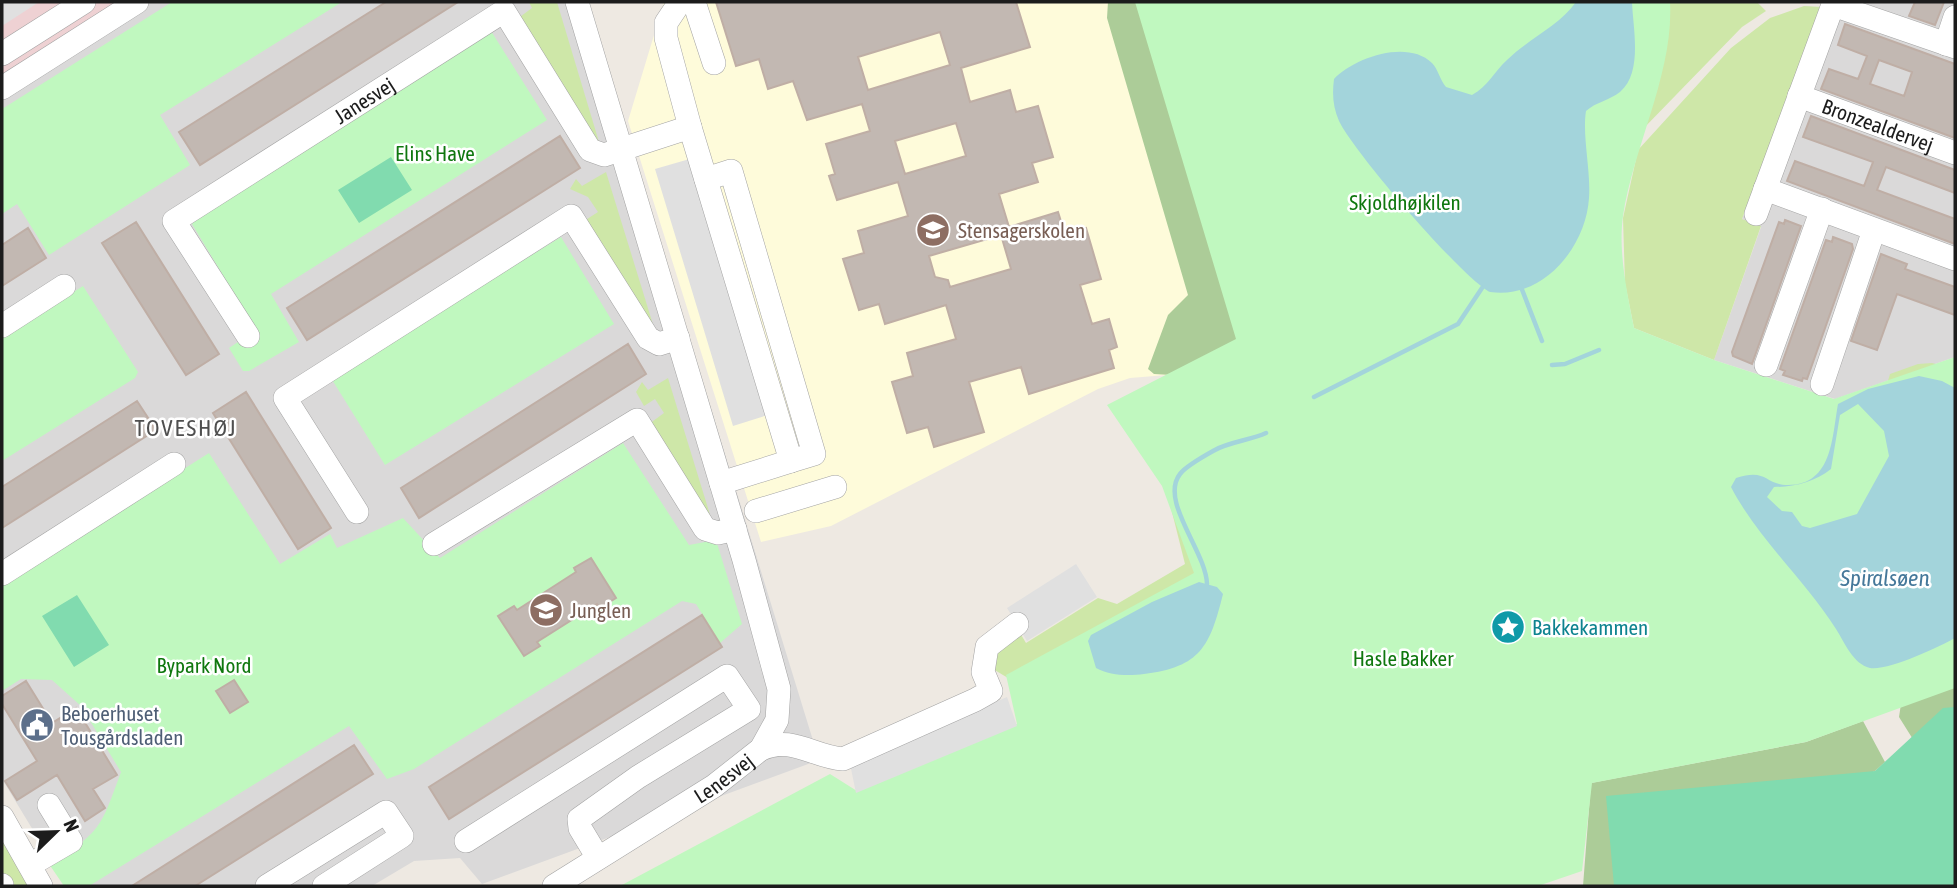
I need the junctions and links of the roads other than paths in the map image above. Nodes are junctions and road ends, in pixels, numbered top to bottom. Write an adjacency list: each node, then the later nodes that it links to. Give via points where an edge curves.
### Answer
1 (84, 2): 9 (street)
2 (137, 2): 11 (street)
3 (578, 2): 17 (street)
4 (680, 2): 7 (street)
5 (694, 2): 13 (street)
6 (1834, 3): 10 (street, Bronzealdervej); 15 (street, Bronzealdervej)
7 (663, 12): 16 (street)
8 (1955, 17): 10 (street, Bronzealdervej)
9 (52, 22): 11 (street); 12 (street)
10 (1951, 46)
11 (68, 47): 14 (street)
12 (2, 54)
13 (714, 63)
14 (2, 88)
15 (1799, 96): 18 (street, Bronzealdervej); 19 (street, Bronzealdervej)
16 (690, 127): 17 (street); 31 (street, via 791,461)
17 (621, 148): 26 (street, Janesvej, via 604,155 590,150 504,11 174,221); 27 (street)
18 (1955, 153)
19 (1765, 189): 20 (street); 21 (street, Bronzealdervej)
20 (1822, 209): 22 (street); 28 (street)
21 (1756, 214)
22 (1874, 230): 23 (street); 29 (street)
23 (1955, 259)
24 (64, 286): 25 (street)
25 (2, 326)
26 (248, 336)
27 (678, 338): 32 (street); 34 (street, via 659,344 648,338 571,216 285,398)
28 (1766, 365)
29 (1822, 384)
30 (174, 464): 37 (street)
31 (764, 470): 32 (street); 33 (street, via 766,508)
32 (721, 483): 35 (street)
33 (835, 487)
34 (357, 512)
35 (735, 529): 36 (street, via 718,533 705,529 637,420); 40 (street, Lenesvej, via 779,689 777,720)
36 (434, 544)
37 (2, 574)
38 (1017, 624): 40 (street, via 988,647 983,672 990,691 975,700 843,760 788,742)
39 (616, 746): 41 (street); 41 (street, via 727,676 749,709); 44 (street)
40 (761, 749): 45 (street, Lenesvej, via 714,786)
41 (638, 777): 45 (street, via 579,819)
42 (49, 806): 46 (street, via 71,841)
43 (2, 817): 46 (street)
44 (466, 841)
45 (598, 858): 50 (street, Lenesvej)
46 (30, 865): 48 (street)
47 (270, 885): 49 (street, via 386,812 402,836)
48 (41, 886)
49 (324, 886)
50 (554, 886)

